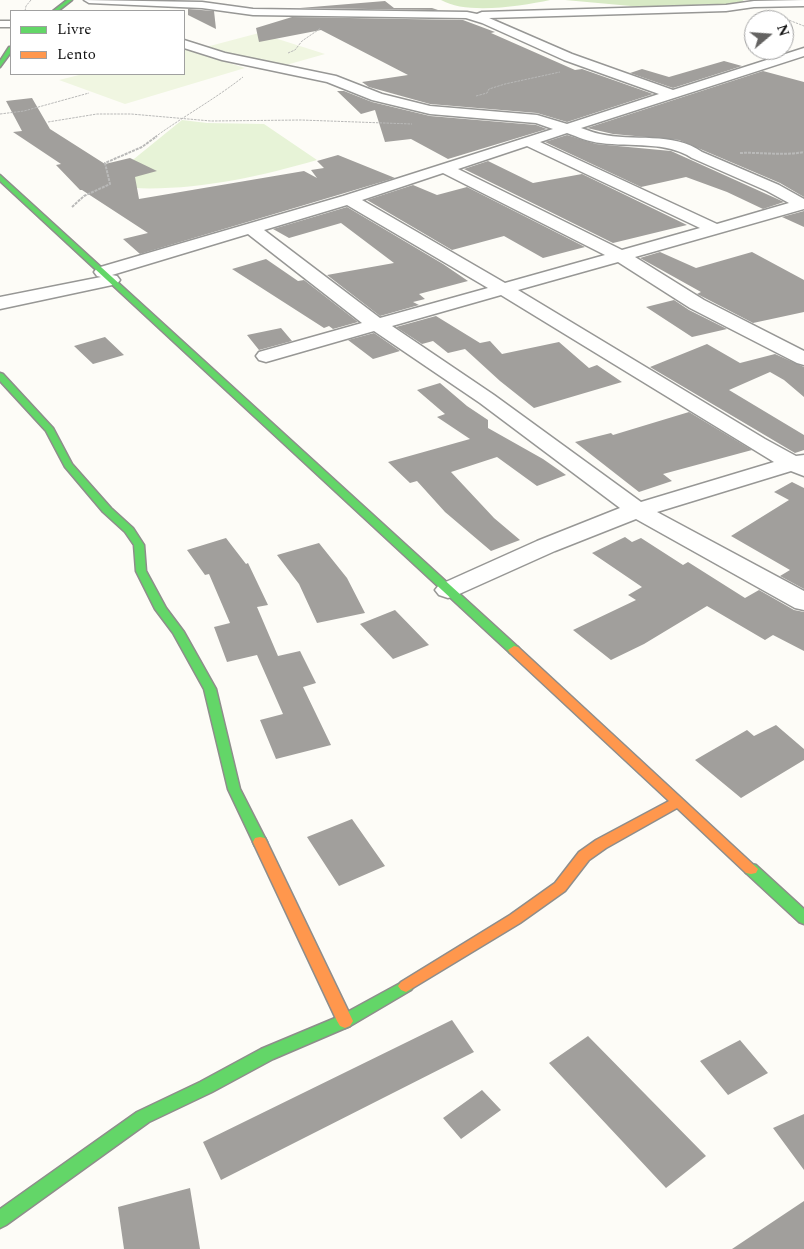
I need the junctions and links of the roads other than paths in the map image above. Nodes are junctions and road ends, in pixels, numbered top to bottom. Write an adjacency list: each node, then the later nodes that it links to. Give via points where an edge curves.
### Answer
1 (70, 0): 5 (street)
2 (89, 0): 6 (street, via 202,5)
3 (334, 1): 6 (street)
4 (804, 3): 7 (street)
5 (56, 10)
6 (239, 11): 7 (street); 8 (street)
7 (466, 15): 11 (street)
8 (210, 17)
9 (185, 44): 12 (street, via 222,56 331,79 377,97 430,110 537,119)
10 (804, 52): 11 (street)
11 (671, 94): 12 (street)
12 (567, 128): 13 (street); 17 (street, via 600,139 687,148)
13 (527, 141): 14 (street); 19 (street)
14 (444, 168): 16 (street); 20 (street)
15 (0, 177): 21 (street)
16 (348, 199): 18 (street); 22 (street)
17 (803, 204): 19 (street)
18 (251, 228): 21 (street); 24 (street)
19 (715, 229): 20 (street)
20 (619, 255): 22 (street); 26 (street, via 697,304)
21 (107, 276): 23 (street); 30 (street)
22 (503, 288): 24 (street); 28 (street, via 728,428)
23 (0, 303)
24 (377, 325): 25 (street); 29 (street, via 487,398)
25 (266, 356)
26 (804, 359)
27 (0, 376): 34 (street, via 50,430 68,465 139,545 141,571 210,688 234,789)
28 (801, 464): 29 (street)
29 (637, 510): 30 (street); 31 (street)
30 (448, 590): 32 (street)
31 (804, 602)
32 (678, 802): 33 (street); 34 (street, via 584,856 560,888 516,919)
33 (804, 918)
34 (345, 1021): 35 (street, via 267,1054 143,1117)
35 (0, 1219)

